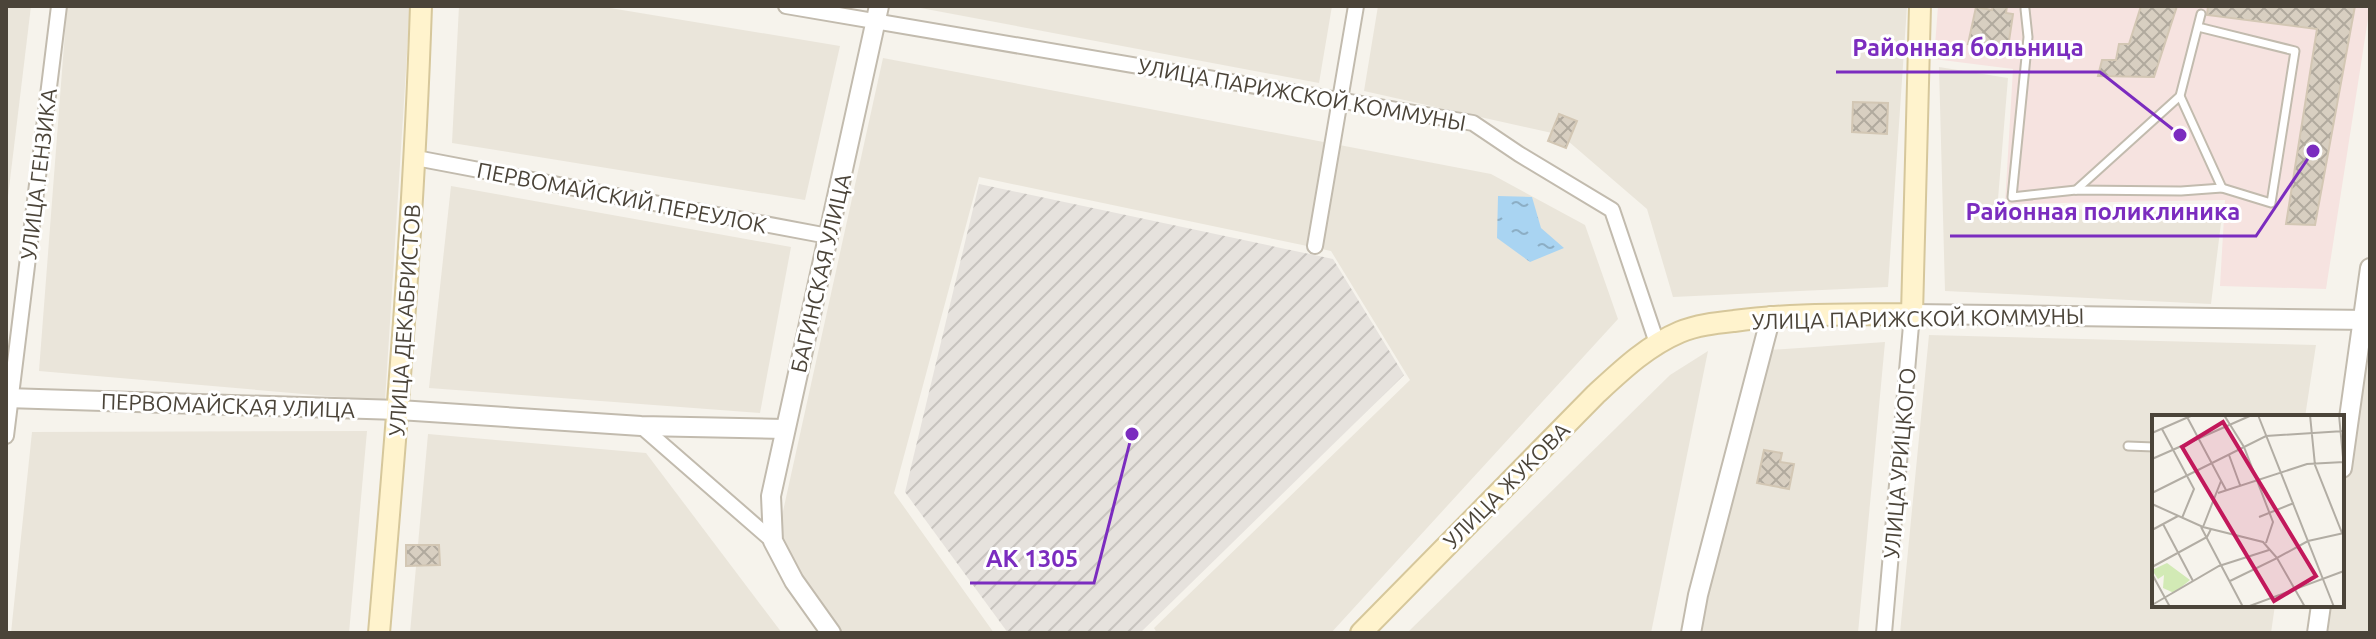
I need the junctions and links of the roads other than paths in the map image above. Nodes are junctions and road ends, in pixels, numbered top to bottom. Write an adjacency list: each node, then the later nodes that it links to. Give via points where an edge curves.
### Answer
1 (59, 6): 22 (street, УЛИЦА ГЕНЗИКА)
2 (421, 6): 12 (main road, УЛИЦА ДЕКАБРИСТОВ)
3 (786, 6): 7 (street, УЛИЦА ПАРИЖСКОЙ КОММУНЫ)
4 (1356, 6): 11 (street)
5 (1920, 6): 18 (main road, УЛИЦА УРИЦКОГО)
6 (2025, 9): 14 (lane, via 2028,37 2012,197)
7 (878, 14): 11 (street, УЛИЦА ПАРИЖСКОЙ КОММУНЫ); 15 (street, БАГИНСКАЯ УЛИЦА)
8 (2201, 14): 9 (lane)
9 (2198, 27): 10 (lane); 13 (lane, via 2295,51 2271,203)
10 (2180, 96): 13 (lane); 14 (lane)
11 (1339, 98): 16 (street); 21 (street, УЛИЦА ПАРИЖСКОЙ КОММУНЫ, via 1473,123 1612,210)
12 (416, 158): 15 (street, ПЕРВОМАЙСКИЙ ПЕРЕУЛОК); 23 (main road, УЛИЦА ДЕКАБРИСТОВ)
13 (2222, 188): 14 (lane)
14 (2076, 190)
15 (828, 236): 25 (street, БАГИНСКАЯ УЛИЦА)
16 (1315, 246)
17 (2370, 268): 20 (street)
18 (1912, 314): 19 (main road, УЛИЦА ПАРИЖСКОЙ КОММУНЫ); 20 (street, УЛИЦА ПАРИЖСКОЙ КОММУНЫ); 36 (street, УЛИЦА УРИЦКОГО)
19 (1771, 316): 21 (main road, УЛИЦА ПАРИЖСКОЙ КОММУНЫ, via 1698,327); 35 (street)
20 (2367, 320): 29 (street)
21 (1657, 343): 34 (main road, УЛИЦА ЖУКОВА, via 1596,394)
22 (8, 398): 23 (street, ПЕРВОМАЙСКАЯ УЛИЦА); 26 (street, УЛИЦА ГЕНЗИКА)
23 (399, 410): 24 (street, ПЕРВОМАЙСКАЯ УЛИЦА); 32 (main road, УЛИЦА ДЕКАБРИСТОВ)
24 (641, 426): 25 (street, ПЕРВОМАЙСКАЯ УЛИЦА); 30 (street)
25 (784, 429): 30 (street, БАГИНСКАЯ УЛИЦА, via 771,496)
26 (6, 436)
27 (2128, 446): 28 (lane)
28 (2152, 447)
29 (2344, 453)
30 (773, 541): 33 (street)
31 (2321, 607): 37 (street)
32 (379, 633)
33 (831, 633)
34 (1361, 633)
35 (1691, 633)
36 (1884, 633)
37 (2317, 633)

